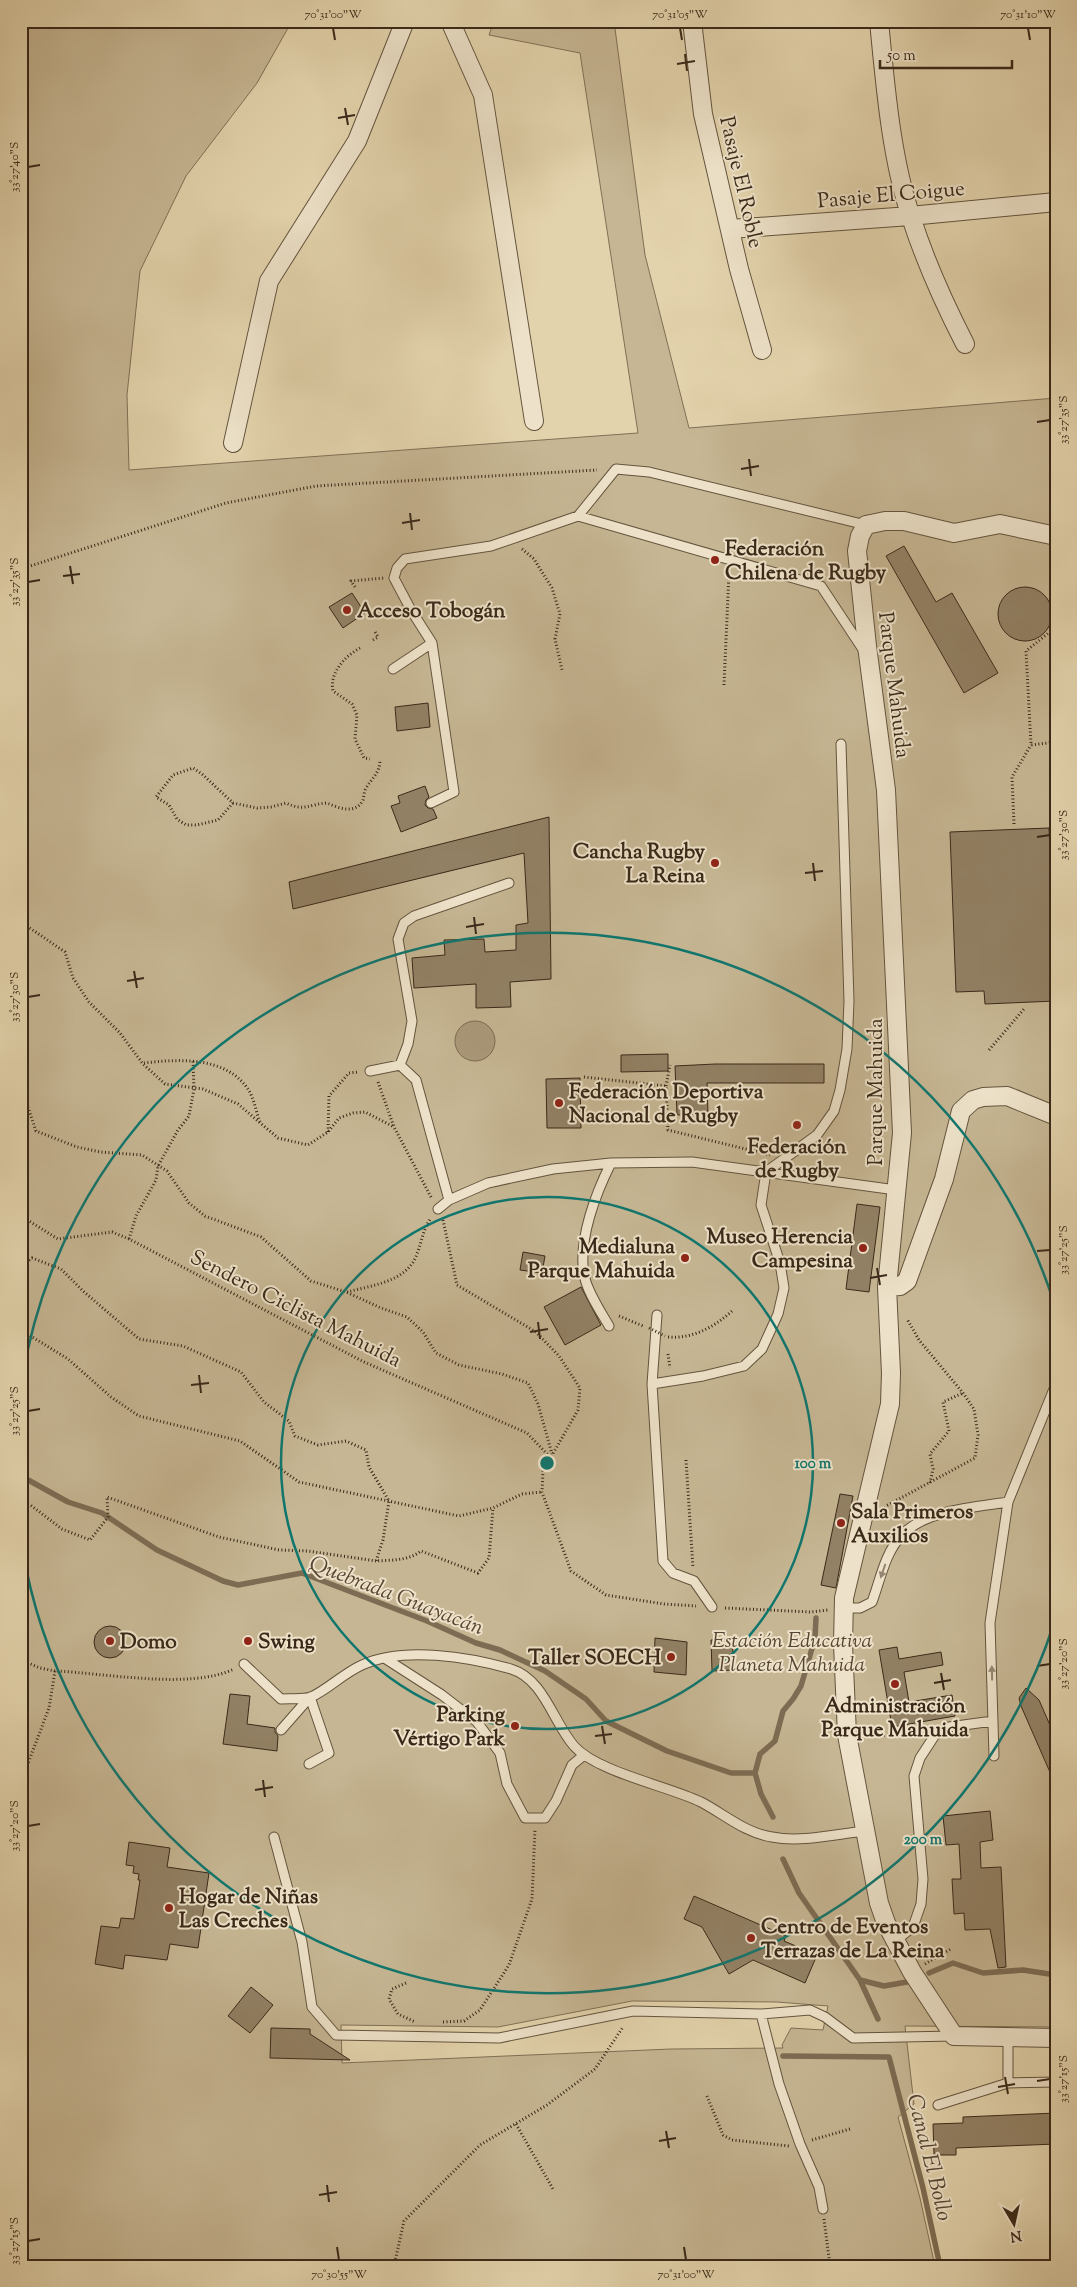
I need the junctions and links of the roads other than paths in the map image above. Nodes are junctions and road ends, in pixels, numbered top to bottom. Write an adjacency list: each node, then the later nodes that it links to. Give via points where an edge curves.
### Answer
1 (405, 21): 11 (street, via 357,141 269,281)
2 (450, 21): 10 (street, via 483,95)
3 (692, 21): 7 (street, Pasaje El Roble, via 703,114)
4 (879, 21): 6 (street, via 896,154)
5 (1056, 202): 6 (street, Pasaje El Coigue)
6 (910, 216): 7 (street, Pasaje El Coigue); 8 (street, via 937,289)
7 (730, 229): 9 (street, Pasaje El Roble)
8 (965, 344)
9 (762, 350)
10 (534, 421)
11 (233, 443)
12 (578, 516): 13 (lane, via 616,469 649,472); 15 (lane, via 491,546 405,559 394,578); 16 (lane, via 820,586)
13 (866, 525): 14 (street, via 904,521 954,533 1000,524); 16 (street, Parque Mahuida, via 857,551)
14 (1056, 536)
15 (432, 643): 17 (lane); 19 (lane, via 454,792)
16 (868, 658): 26 (street, Parque Mahuida, via 886,790 902,1133)
17 (393, 668)
18 (842, 744): 25 (lane, via 849,1001 847,1050 840,1090 834,1111 817,1135)
19 (431, 804)
20 (509, 883): 21 (lane, via 404,922 398,939 412,1021)
21 (400, 1065): 22 (lane); 27 (lane, via 416,1080)
22 (370, 1071)
23 (1056, 1116): 29 (street, via 1007,1096 973,1100 961,1111 944,1179 907,1281 900,1286)
24 (612, 1163): 25 (lane, via 692,1162); 27 (lane, via 553,1169 496,1181); 31 (lane, via 596,1193 585,1239 584,1274)
25 (766, 1172): 26 (lane); 32 (lane, via 761,1204 780,1262 784,1288 778,1314 762,1349 744,1366)
26 (896, 1190): 29 (street, Parque Mahuida)
27 (449, 1200): 28 (lane)
28 (438, 1210)
29 (887, 1287): 36 (street, Parque Mahuida, via 890,1404)
30 (657, 1315): 32 (lane)
31 (608, 1326)
32 (652, 1384): 35 (lane, via 663,1561 673,1573 694,1581)
33 (1056, 1384): 34 (lane)
34 (1008, 1502): 36 (lane, one-way to 36, via 918,1521 900,1535 886,1561 872,1602 860,1608); 40 (lane, one-way to 34, via 990,1623)
35 (712, 1607)
36 (844, 1608): 45 (street, Parque Mahuida, via 847,1735)
37 (386, 1659): 39 (lane, via 346,1673); 42 (lane, via 415,1654 469,1660 523,1674 533,1684 573,1746); 42 (lane, via 477,1722 500,1753 507,1784 525,1818 544,1818 556,1801 572,1765)
38 (244, 1664): 39 (lane, via 281,1699)
39 (310, 1697): 41 (lane); 44 (lane, via 328,1753)
40 (993, 1722): 43 (lane); 47 (lane, via 949,1727 935,1735 920,1758 914,1776 923,1879 921,1904 912,1927)
41 (281, 1730)
42 (584, 1755): 45 (lane, via 700,1802 747,1829 770,1837 788,1839)
43 (994, 1756)
44 (309, 1764)
45 (866, 1831): 47 (street, Parque Mahuida, via 879,1903)
46 (274, 1837): 48 (lane, via 302,1942 312,2007 336,2036 499,2038 633,2011)
47 (894, 1942): 49 (street, Parque Mahuida)
48 (761, 2014): 49 (lane, via 810,2010 853,2038); 55 (lane, via 779,2084 819,2187)
49 (954, 2036): 50 (street)
50 (1008, 2037): 51 (street); 53 (lane)
51 (1056, 2038)
52 (1056, 2082): 53 (lane)
53 (1008, 2083): 54 (lane)
54 (938, 2105)
55 (823, 2209)

